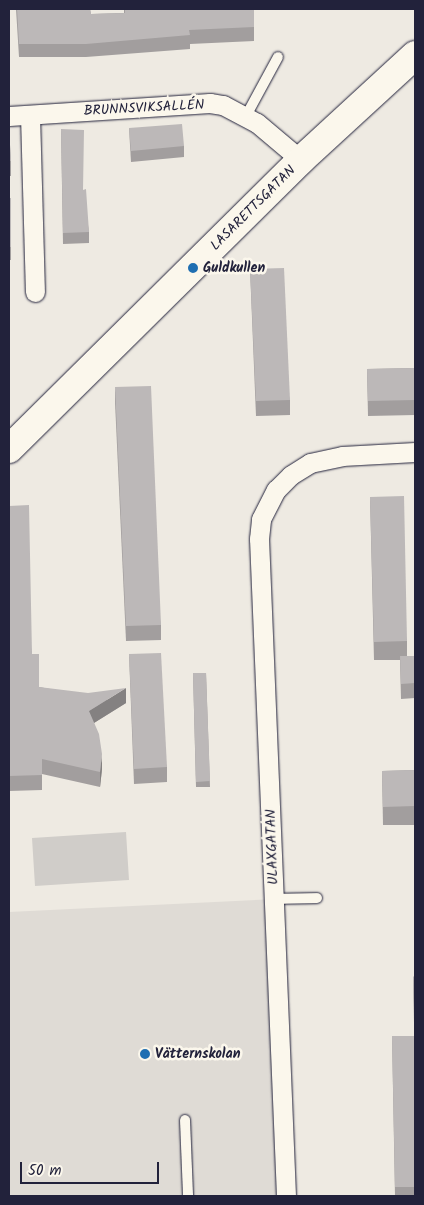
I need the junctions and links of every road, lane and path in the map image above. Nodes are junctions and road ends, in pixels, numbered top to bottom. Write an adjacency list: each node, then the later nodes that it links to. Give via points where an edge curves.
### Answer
1 (415, 55): 6 (street, LASARETTSGATAN)
2 (278, 57): 5 (lane)
3 (30, 115): 4 (street, BRUNNSVIKSALLÉN); 5 (street, BRUNNSVIKSALLÉN, via 210,103); 7 (street)
4 (9, 116)
5 (246, 116): 6 (street, BRUNNSVIKSALLÉN)
6 (301, 160): 8 (street, LASARETTSGATAN)
7 (36, 292)
8 (9, 449)
9 (415, 452): 11 (street, ULAXGATAN, via 322,459 291,475 269,500 259,539)
10 (317, 898): 11 (lane)
11 (274, 899): 14 (street, ULAXGATAN)
12 (185, 1120): 13 (lane)
13 (188, 1196)
14 (286, 1196)

